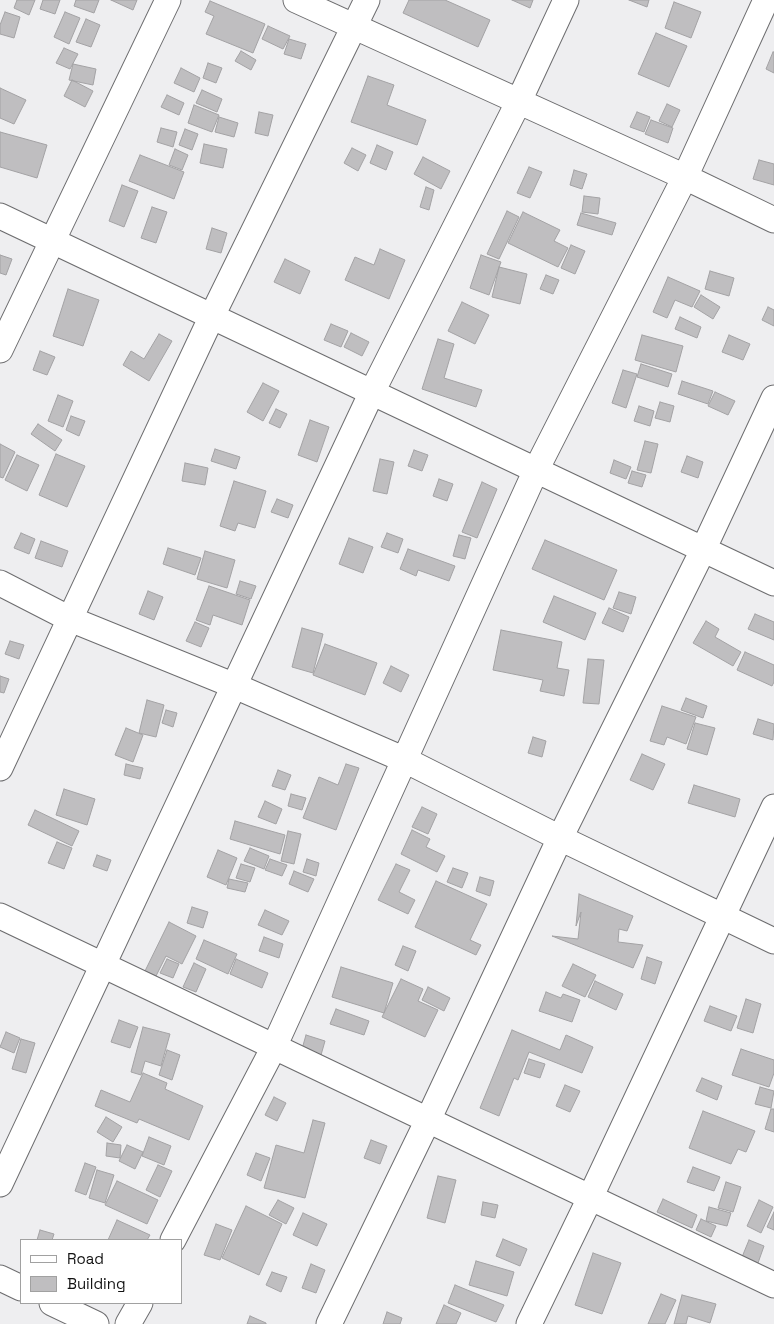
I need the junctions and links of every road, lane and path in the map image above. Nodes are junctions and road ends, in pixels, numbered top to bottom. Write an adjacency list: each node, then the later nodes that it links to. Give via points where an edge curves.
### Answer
1 (168, 0): 11 (street)
2 (296, 0): 6 (street)
3 (367, 0): 6 (street)
4 (566, 0): 7 (street)
5 (766, 0): 8 (street)
6 (354, 27): 7 (street); 12 (street)
7 (519, 101): 8 (street); 14 (street)
8 (685, 177): 10 (street); 16 (street)
9 (0, 216): 11 (street)
10 (774, 220)
11 (53, 241): 12 (street); 13 (street)
12 (212, 316): 14 (street); 20 (street)
13 (0, 350)
14 (372, 392): 16 (street); 21 (street)
15 (774, 398): 17 (street)
16 (536, 470): 17 (street); 22 (street)
17 (703, 550): 19 (street); 25 (street)
18 (0, 583): 20 (street)
19 (774, 583)
20 (70, 619): 21 (street); 23 (street)
21 (235, 686): 22 (street); 29 (street)
22 (405, 760): 25 (street); 30 (street)
23 (0, 768)
24 (774, 807): 27 (street)
25 (560, 838): 27 (street); 31 (street)
26 (0, 916): 29 (street)
27 (722, 917): 28 (street); 33 (street)
28 (774, 941)
29 (104, 966): 30 (street); 32 (street)
30 (274, 1047): 31 (street); 34 (street)
31 (428, 1120): 33 (street); 42 (street)
32 (0, 1184)
33 (590, 1198): 36 (street); 43 (street)
34 (173, 1239)
35 (0, 1278): 37 (street)
36 (774, 1285)
37 (20, 1288)
38 (54, 1304): 40 (street)
39 (139, 1304): 41 (street)
40 (96, 1324)
41 (128, 1324)
42 (329, 1324)
43 (529, 1324)

